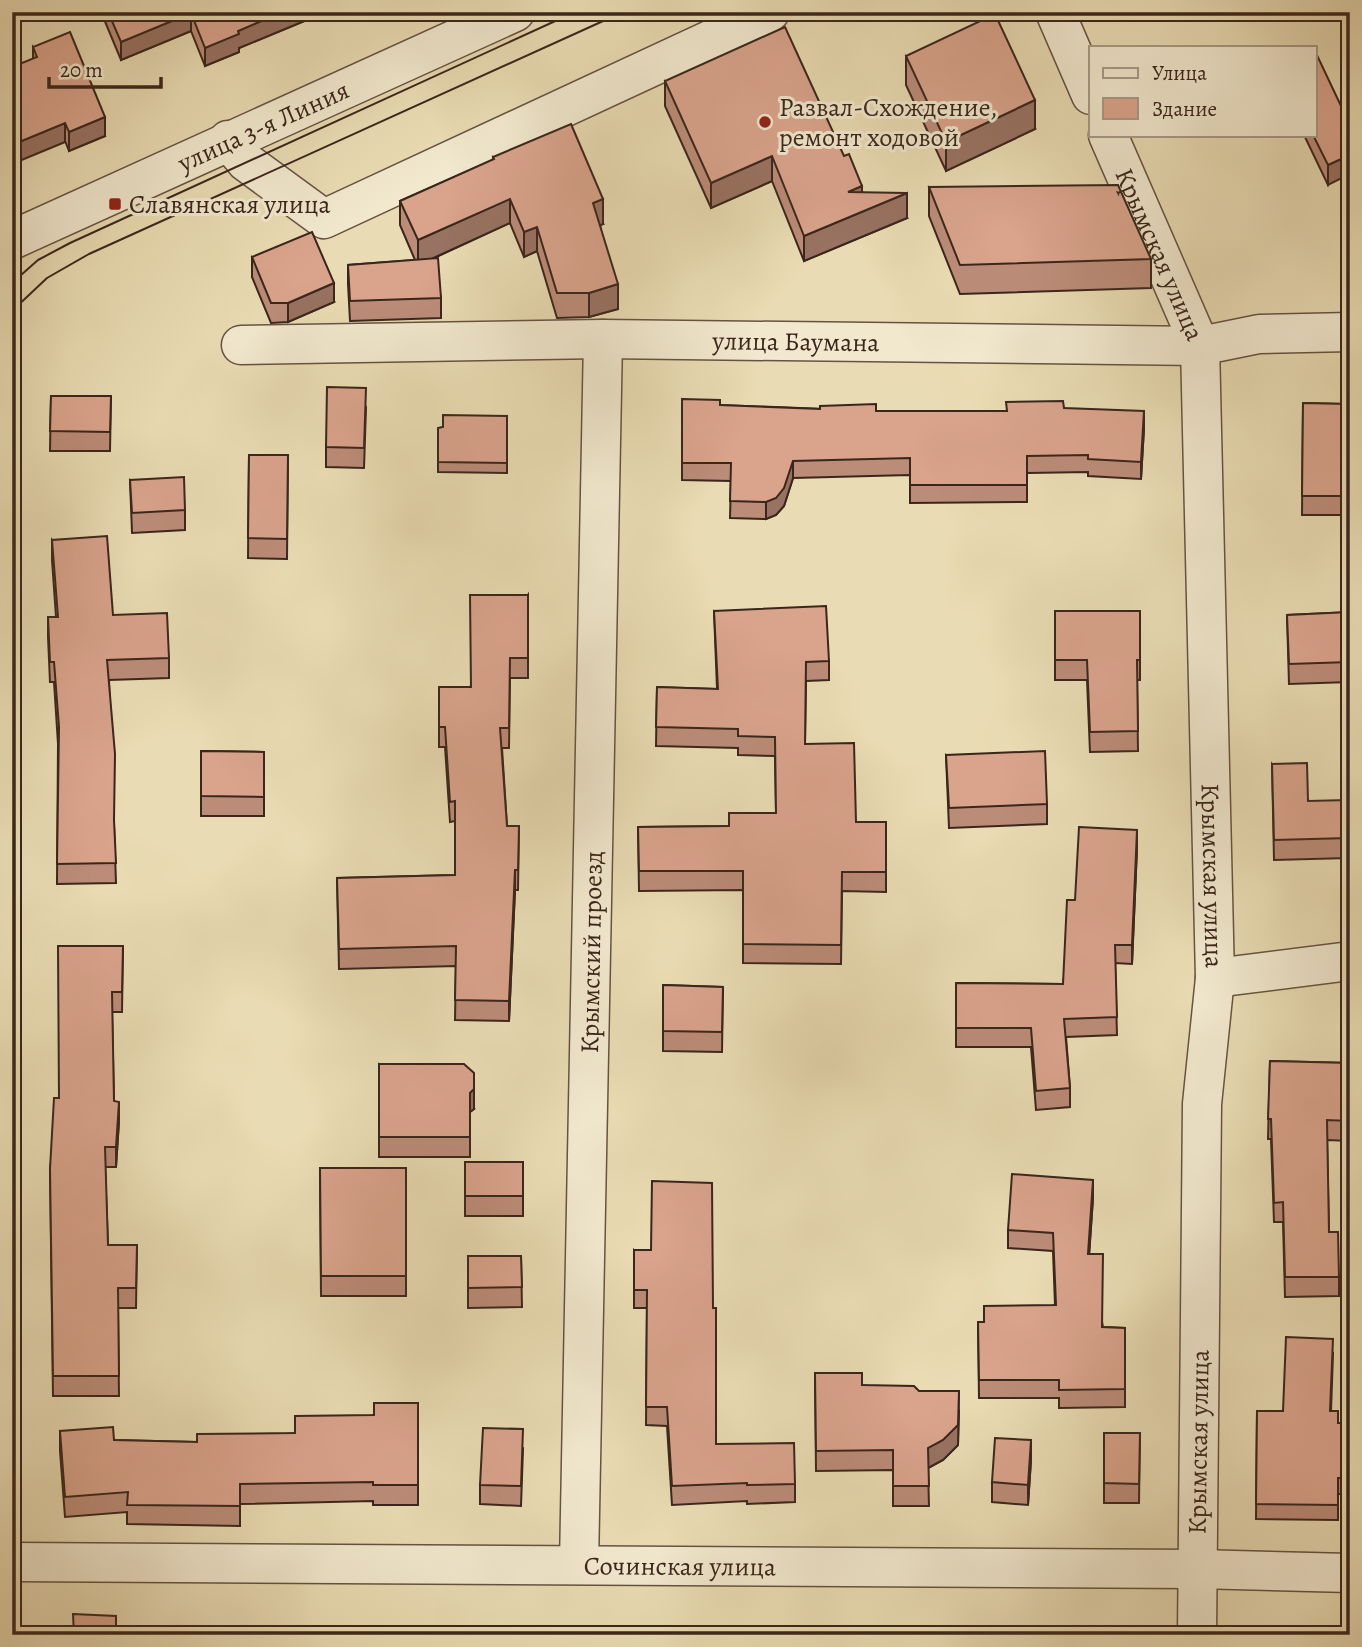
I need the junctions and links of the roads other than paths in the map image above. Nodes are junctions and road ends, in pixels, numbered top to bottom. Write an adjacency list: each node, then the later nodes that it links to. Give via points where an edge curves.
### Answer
1 (515, 12): 6 (street, улица 3-я Линия)
2 (770, 12): 6 (street, via 324,219 246,162)
3 (1055, 12): 4 (street)
4 (1089, 90)
5 (1108, 136): 11 (street, Крымская улица)
6 (229, 140): 7 (street, улица 3-я Линия)
7 (12, 240)
8 (1350, 332): 11 (street, улица Баумана, via 1259,334)
9 (603, 339): 10 (street, улица Баумана); 11 (street, улица Баумана); 15 (street, Крымский проезд)
10 (241, 345)
11 (1200, 346): 13 (street, Крымская улица)
12 (1350, 961): 13 (street)
13 (1215, 978): 16 (street, Крымская улица, via 1202,1104)
14 (12, 1562): 15 (street, Сочинская улица)
15 (579, 1564): 16 (street, Сочинская улица)
16 (1196, 1569): 17 (street, Сочинская улица); 18 (street, Крымская улица)
17 (1350, 1573)
18 (1197, 1635)

